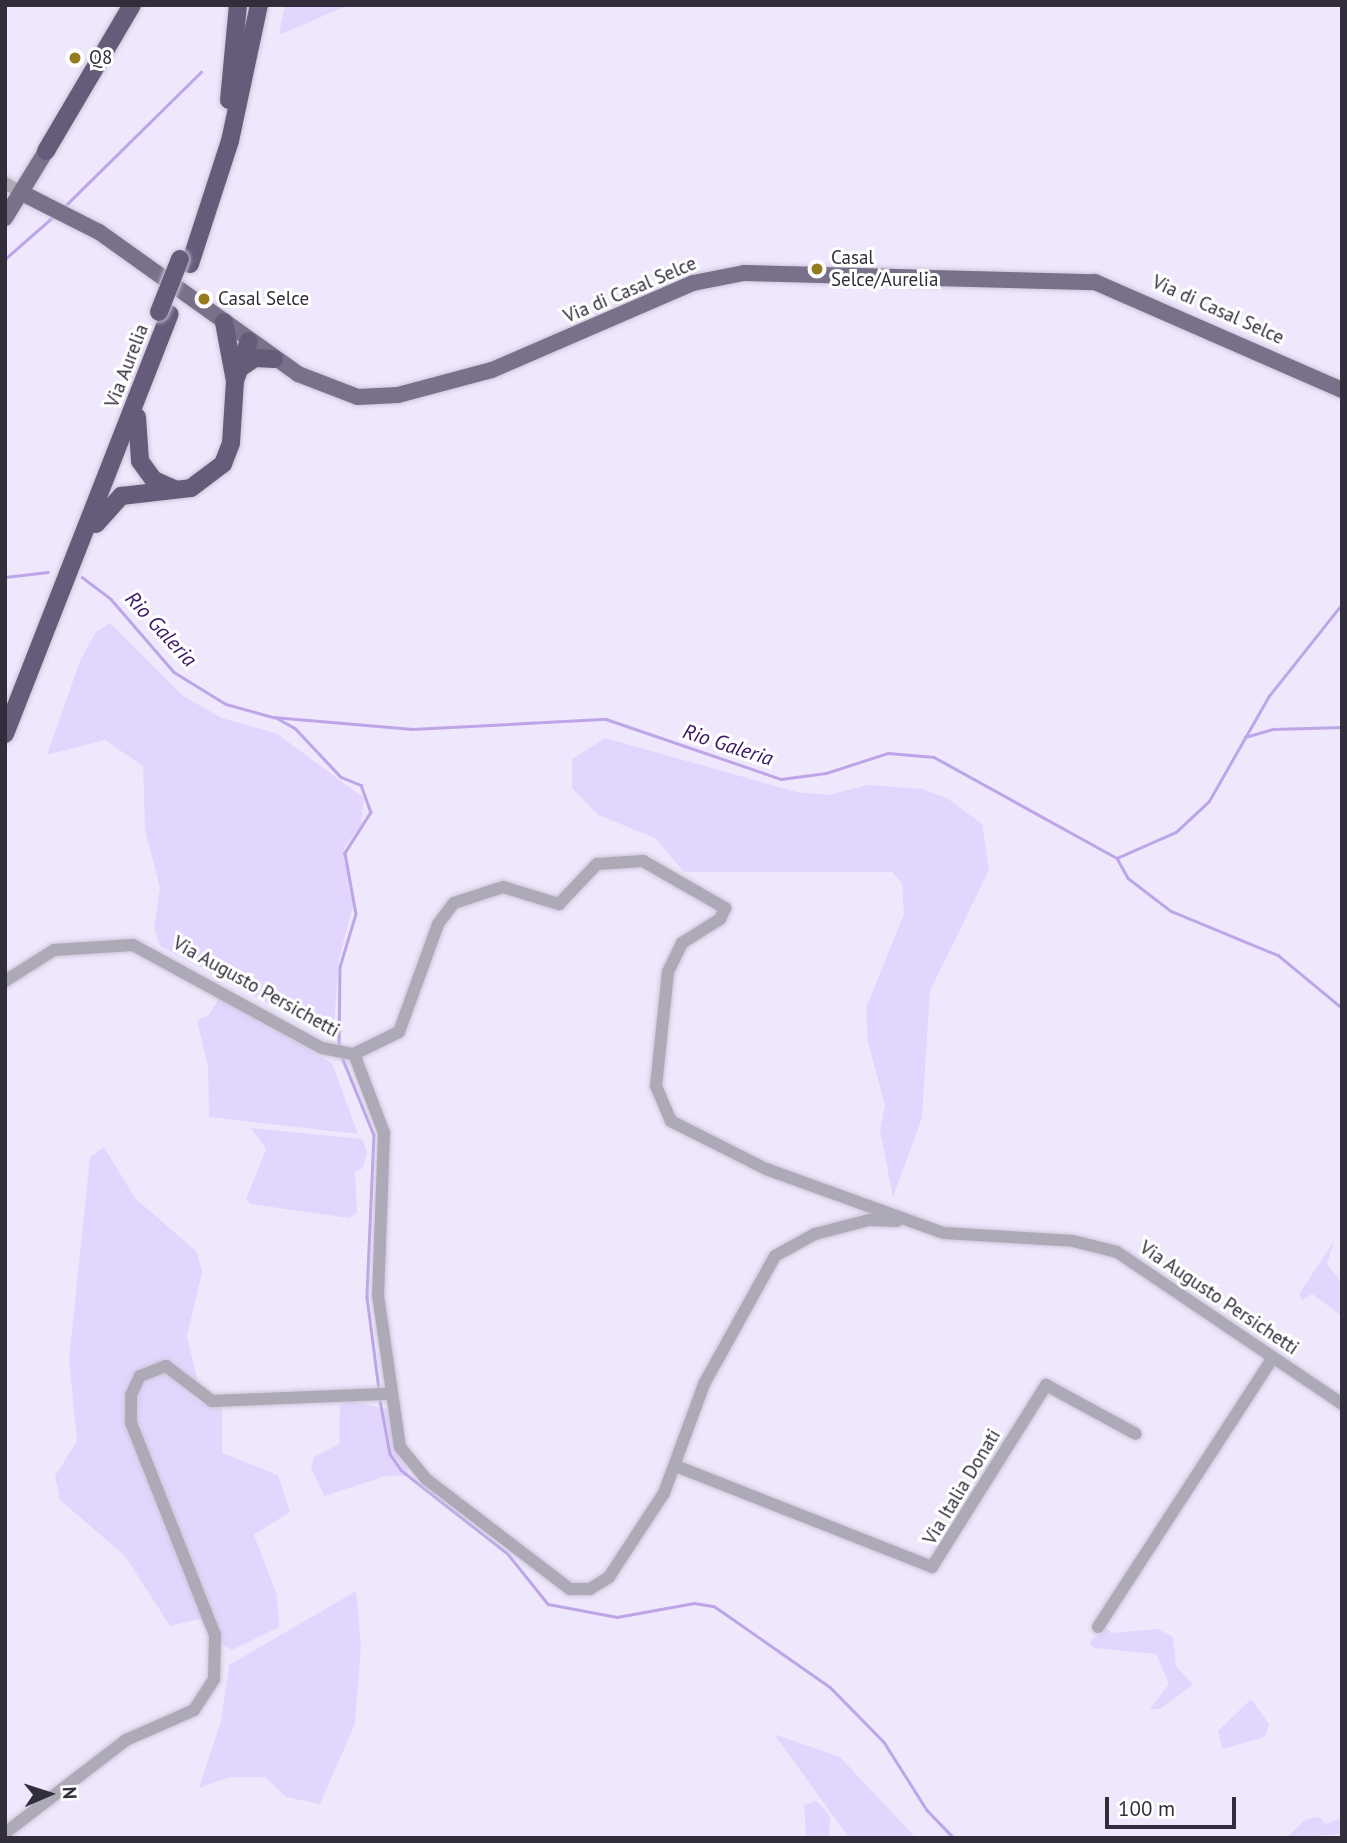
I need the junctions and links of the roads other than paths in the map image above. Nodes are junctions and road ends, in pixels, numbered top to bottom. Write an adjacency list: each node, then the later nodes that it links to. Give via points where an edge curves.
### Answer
1 (132, 5): 6 (highway)
2 (238, 5): 5 (highway)
3 (248, 5): 5 (highway, Via Aurelia)
4 (259, 5): 10 (highway, Via Aurelia, via 230,141)
5 (229, 100): 10 (highway, Via Aurelia)
6 (46, 151): 8 (main road)
7 (5, 183): 8 (street)
8 (22, 193): 9 (main road); 12 (main road, Via di Casal Selce, via 99,232)
9 (5, 218)
10 (185, 261): 11 (highway, Via Aurelia)
11 (165, 313): 17 (highway, via 134,435 148,474); 18 (highway, Via Aurelia); 19 (highway, Via Aurelia, via 67,546)
12 (224, 322): 13 (main road, Via di Casal Selce); 15 (highway)
13 (249, 341): 14 (main road, Via di Casal Selce); 15 (highway)
14 (274, 359): 15 (highway, via 255,358); 16 (main road, Via di Casal Selce, via 321,387 379,398 515,362 717,276 1043,276 1116,288)
15 (236, 370): 17 (highway, via 225,461 205,482)
16 (1342, 390)
17 (178, 490): 18 (highway, via 116,499)
18 (71, 566): 19 (highway, Via Aurelia)
19 (45, 616): 20 (highway, Via Aurelia); 21 (highway, Via Aurelia)
20 (5, 701)
21 (5, 733)
22 (5, 981): 23 (street, Via Augusto Persichetti, via 54,950 137,946)
23 (346, 1054): 24 (street, Via Augusto Persichetti, via 399,1032 439,921 454,903 503,887 555,905 603,862 643,861 725,908 720,919 682,943 667,972 656,1079 664,1114 766,1169); 26 (street, via 385,1136 378,1281)
24 (904, 1219): 25 (street, Via Augusto Persichetti, via 953,1235 1109,1249); 29 (street, via 815,1234 775,1256 704,1384)
25 (1273, 1358): 27 (street, Via Augusto Persichetti); 30 (street)
26 (382, 1395): 29 (street, via 397,1441 412,1465 570,1590 590,1589 609,1577); 31 (street, via 212,1401 166,1366 140,1376 130,1399 132,1427 215,1635 214,1679 194,1710 126,1740)
27 (1342, 1404)
28 (1136, 1434): 29 (street, Via Italia Donati, via 1046,1385 932,1567)
29 (676, 1466)
30 (1098, 1627)
31 (5, 1833)

